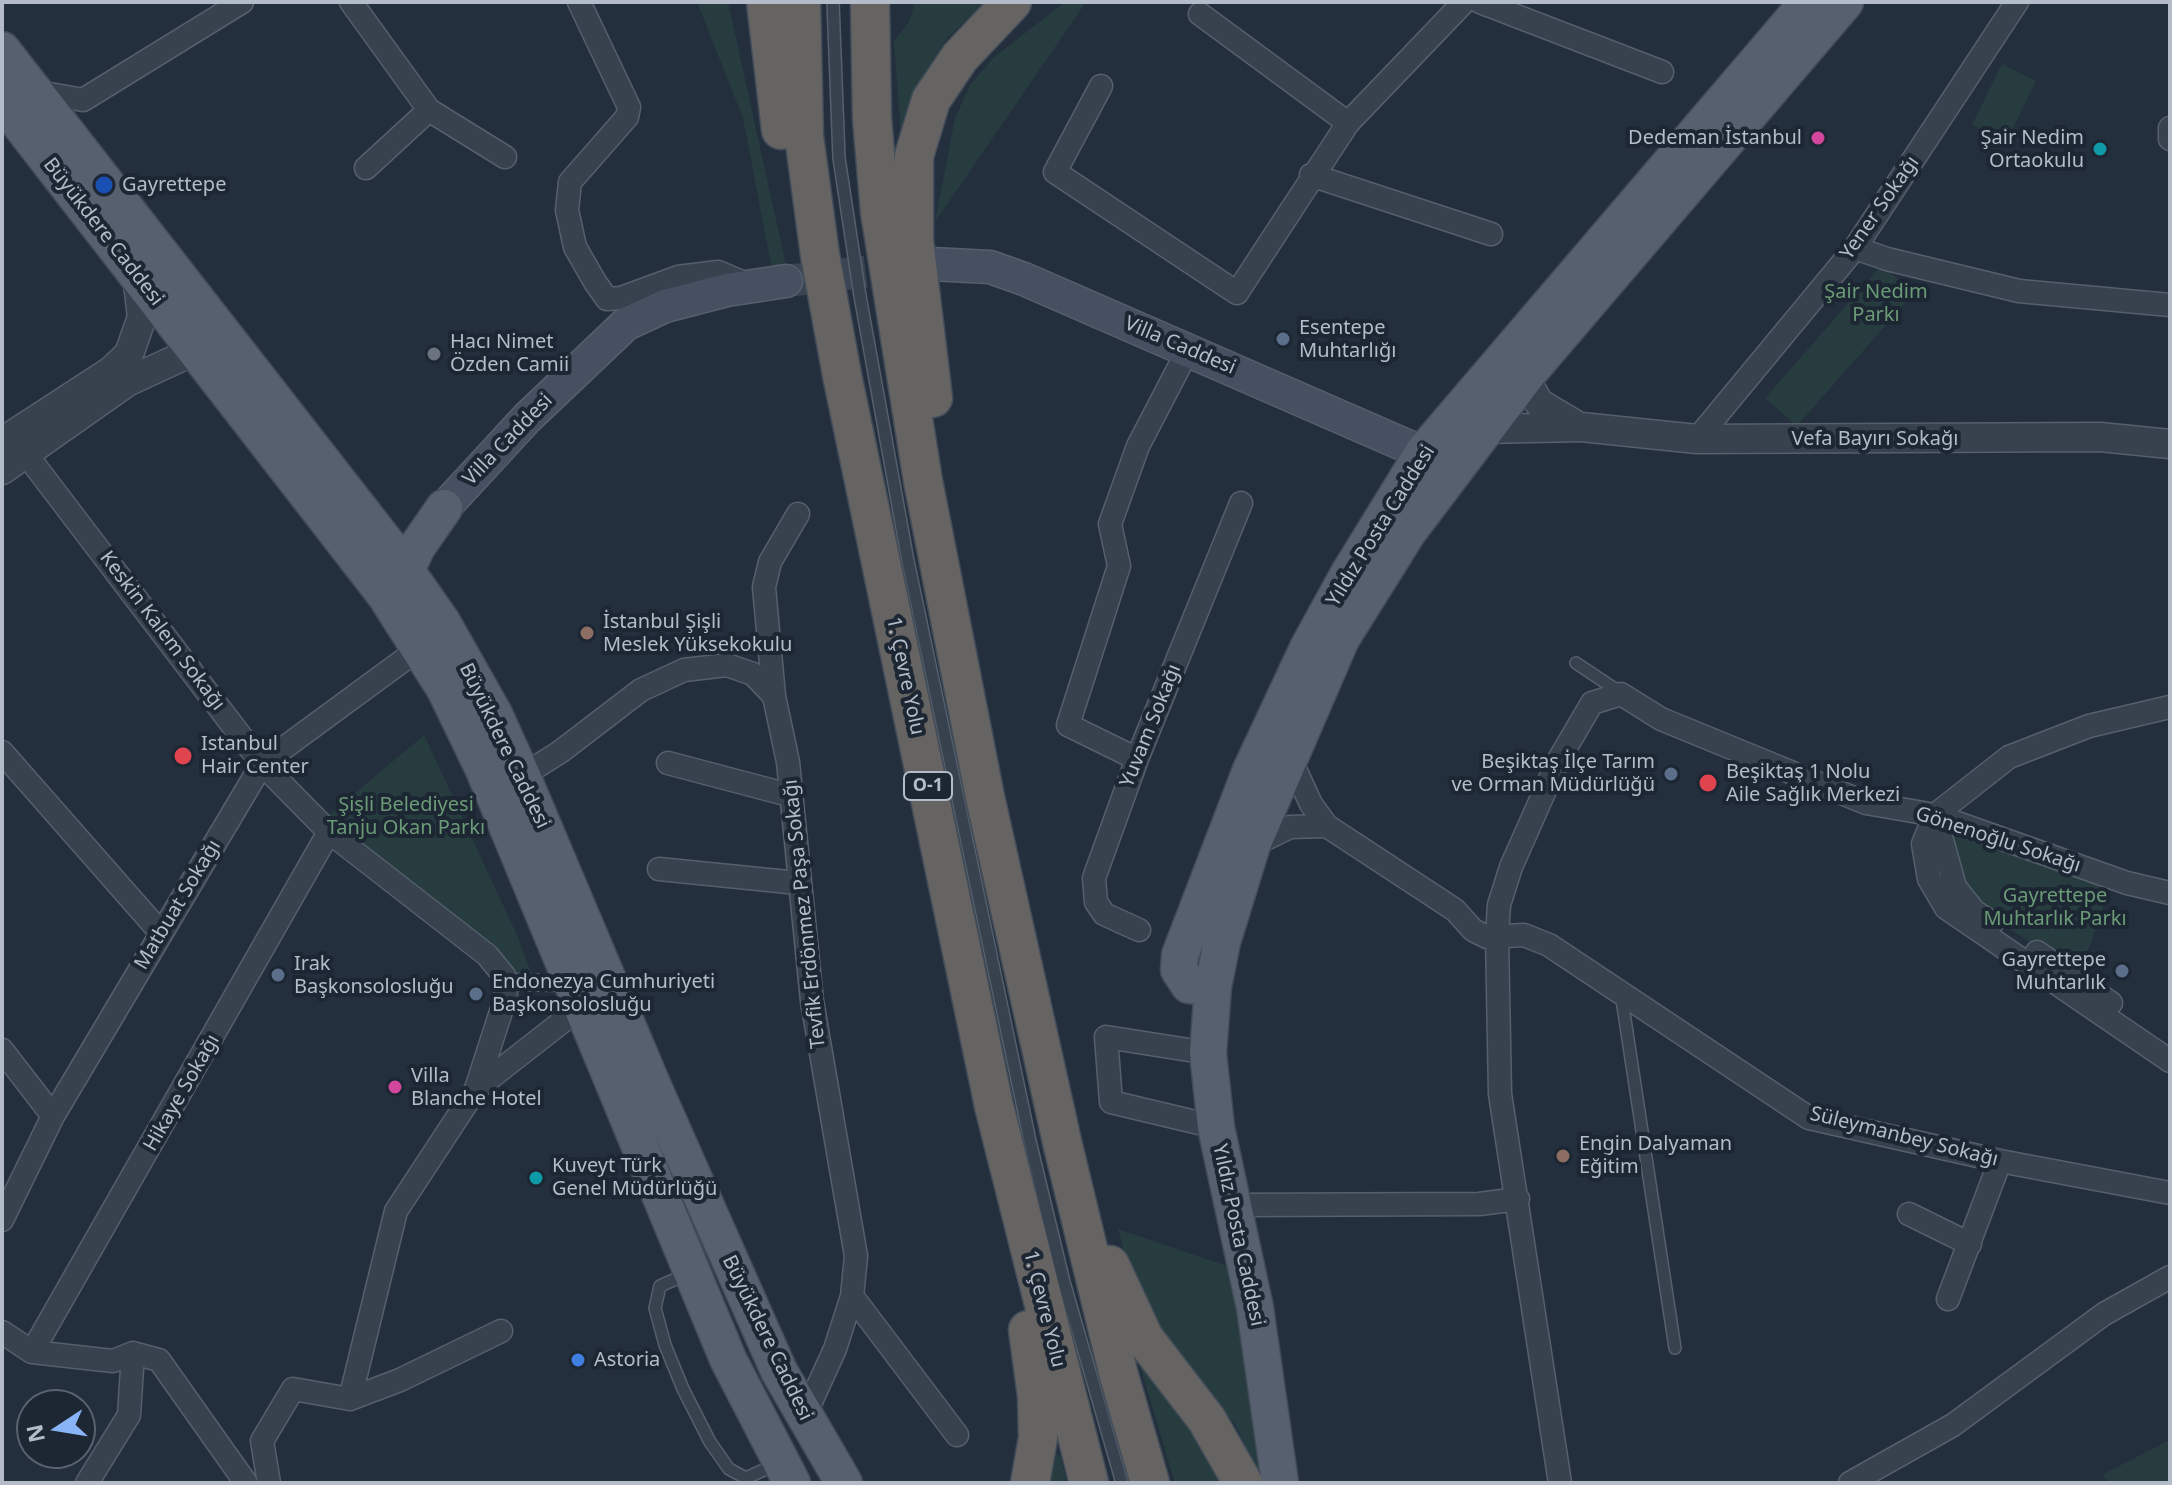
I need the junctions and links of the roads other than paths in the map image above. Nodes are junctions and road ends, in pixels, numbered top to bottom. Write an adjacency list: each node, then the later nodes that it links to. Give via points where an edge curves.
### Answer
1 (242, 2): 20 (street, via 83,100)
2 (351, 2): 21 (street)
3 (579, 2): 34 (street, via 629,107 627,117 570,182 567,210 575,247 595,282 607,299 678,277 718,272)
4 (755, 2): 16 (highway)
5 (801, 2): 40 (highway, 1. Çevre Yolu / O-1, via 810,188)
6 (833, 2): 122 (lane, bridge, via 839,158 911,576 1030,1141)
7 (870, 2): 56 (highway, O-1, via 880,212 904,377)
8 (1037, 2): 15 (highway)
9 (1464, 2): 22 (street)
10 (1480, 2): 18 (street)
11 (1808, 2): 48 (main road, Yıldız Posta Caddesi)
12 (1845, 2): 39 (main road, Yıldız Posta Caddesi)
13 (2017, 2): 29 (street, Yener Sokağı)
14 (1200, 14): 22 (street)
15 (1000, 15): 56 (highway, via 960,57 931,100 914,156 914,240 949,499)
16 (767, 20): 40 (highway, via 800,256 818,321)
17 (2, 50): 20 (main road, Büyükdere Caddesi)
18 (1662, 72)
19 (1101, 86): 27 (street, via 1055,172 1237,293)
20 (17, 96): 31 (main road, Büyükdere Caddesi); 32 (main road, Büyükdere Caddesi)
21 (429, 110): 25 (street); 26 (street)
22 (1348, 123): 27 (street)
23 (2170, 128): 24 (street)
24 (2170, 139)
25 (505, 157)
26 (366, 168)
27 (1311, 175): 28 (street)
28 (1491, 234)
29 (1855, 248): 35 (street, via 2019,291); 45 (street, Yener Sokağı)
30 (931, 264): 37 (main road, Villa Caddesi, via 990,267)
31 (137, 275): 36 (main road, Büyükdere Caddesi); 42 (street, via 142,317 129,354)
32 (175, 275): 36 (main road); 53 (main road, Büyükdere Caddesi)
33 (786, 281): 34 (main road, Villa Caddesi)
34 (752, 286): 51 (main road, Villa Caddesi, via 665,306 626,324 527,418)
35 (2170, 305)
36 (164, 310): 38 (main road, Büyükdere Caddesi); 41 (street, via 153,341)
37 (1189, 348): 48 (main road, Villa Caddesi); 65 (street, via 1138,446 1110,524 1119,566 1068,725)
38 (194, 351): 41 (street); 57 (main road, Büyükdere Caddesi)
39 (1529, 372): 43 (street, via 1539,403); 44 (main road, Yıldız Posta Caddesi)
40 (842, 375): 96 (highway, 1. Çevre Yolu / O-1)
41 (127, 382): 42 (street)
42 (51, 423): 47 (street)
43 (1581, 427): 44 (street); 45 (street, Vefa Bayırı Sokağı)
44 (1484, 429): 48 (main road, via 1453,434); 54 (main road, Yıldız Posta Caddesi)
45 (1697, 439): 46 (street, Vefa Bayırı Sokağı, via 2100,437)
46 (2170, 444)
47 (14, 448): 49 (street); 67 (street, Keskin Kalem Sokağı)
48 (1423, 453): 54 (main road, via 1427,484); 83 (main road, Yıldız Posta Caddesi, via 1315,636 1251,770 1180,955 1179,970 1189,985)
49 (2, 470)
50 (1241, 503): 65 (street, Yuvam Sokağı)
51 (444, 508): 53 (main road, via 409,523); 55 (main road)
52 (798, 514): 61 (street, Tevfik Erdönmez Paşa Sokağı, via 770,562 764,587)
53 (366, 517): 55 (main road, Büyükdere Caddesi)
54 (1408, 532): 64 (main road, Yıldız Posta Caddesi, via 1341,639)
55 (406, 568): 57 (main road, via 397,589); 68 (main road, Büyükdere Caddesi, via 474,679)
56 (945, 587): 89 (highway, O-1)
57 (396, 611): 58 (main road, Büyükdere Caddesi)
58 (420, 648): 67 (street, Matbuat Sokağı); 85 (main road, Büyükdere Caddesi, via 484,770)
59 (1576, 663): 60 (lane)
60 (1621, 694): 70 (street, Gönenoğlu Sokağı, via 1661,719 1866,803); 77 (street, via 1592,703 1565,749)
61 (774, 696): 68 (street, via 753,674 727,665 684,670 641,690); 69 (street, Tevfik Erdönmez Paşa Sokağı)
62 (2170, 707): 70 (street, via 2089,726 2009,757)
63 (2, 752): 80 (street)
64 (1289, 756): 71 (street, Süleymanbey Sokağı); 73 (main road, Yıldız Posta Caddesi)
65 (1137, 759): 79 (street, Yuvam Sokağı, via 1094,878 1096,902 1104,914)
66 (668, 763): 69 (street)
67 (262, 764): 72 (street, Keskin Kalem Sokağı); 80 (street, Matbuat Sokağı)
68 (522, 776): 111 (main road, Büyükdere Caddesi)
69 (789, 795): 75 (street, Tevfik Erdönmez Paşa Sokağı)
70 (1935, 815): 76 (street, Gönenoğlu Sokağı, via 2127,883); 86 (street, via 1955,887 1974,911); 90 (street, via 1923,844 1929,879 1946,908)
71 (1327, 826): 73 (street, via 1290,827); 78 (street, Süleymanbey Sokağı)
72 (329, 832): 82 (street, Keskin Kalem Sokağı, via 487,955); 109 (street, Hikaye Sokağı)
73 (1252, 845): 83 (main road, Yıldız Posta Caddesi)
74 (659, 869): 75 (street)
75 (798, 883): 104 (street, Tevfik Erdönmez Paşa Sokağı, via 812,1001 856,1256)
76 (2170, 893)
77 (1499, 905): 78 (street, via 1475,913); 81 (street)
78 (1455, 910): 81 (street, Süleymanbey Sokağı, via 1473,930)
79 (1139, 930)
80 (161, 933): 92 (street, Matbuat Sokağı)
81 (1497, 936): 84 (street, Süleymanbey Sokağı, via 1524,935 1549,945); 97 (street, via 1500,1094)
82 (507, 982): 85 (street); 91 (street)
83 (1213, 987): 88 (main road, Yıldız Posta Caddesi)
84 (1621, 993): 94 (street, Süleymanbey Sokağı, via 1809,1118); 108 (lane)
85 (576, 995): 91 (street); 102 (main road, Büyükdere Caddesi)
86 (2170, 1046)
87 (2, 1050): 92 (street)
88 (1208, 1053): 93 (main road, Yıldız Posta Caddesi); 93 (street, via 1106,1037 1111,1102)
89 (1044, 1060): 123 (highway, O-1, via 1089,1259); 124 (highway, via 1116,1284 1144,1338 1207,1420)
90 (2170, 1061)
91 (476, 1089): 112 (street, via 396,1211)
92 (53, 1116): 100 (street, Matbuat Sokağı)
93 (1216, 1127): 98 (main road, Yıldız Posta Caddesi)
94 (2000, 1161): 95 (street, Süleymanbey Sokağı); 101 (street)
95 (2170, 1193)
96 (1016, 1196): 120 (highway, via 1037,1396 1038,1438); 121 (highway, 1. Çevre Yolu / O-1)
97 (1518, 1199): 98 (street, via 1479,1204); 126 (street)
98 (1233, 1205): 125 (main road, Yıldız Posta Caddesi, via 1255,1308)
99 (1909, 1214): 101 (street)
100 (2, 1220)
101 (1970, 1244): 105 (street)
102 (691, 1272): 111 (main road, via 710,1274 722,1286 741,1325); 115 (main road, Büyükdere Caddesi); 115 (lane, via 660,1286 655,1308 683,1389 729,1469 746,1478)
103 (2170, 1277): 127 (street, via 2104,1314 1953,1425)
104 (852, 1296): 113 (street, Tevfik Erdönmez Paşa Sokağı); 114 (street)
105 (1948, 1299)
106 (501, 1331): 112 (street)
107 (2, 1332): 109 (street)
108 (1675, 1348)
109 (32, 1352): 110 (street, via 113,1361)
110 (133, 1353): 116 (street, via 129,1415); 117 (street, via 159,1360)
111 (779, 1371): 113 (main road, Büyükdere Caddesi)
112 (350, 1399): 118 (street, via 293,1389 262,1441)
113 (804, 1417): 119 (main road, Büyükdere Caddesi)
114 (957, 1435)
115 (786, 1476)
116 (87, 1483)
117 (246, 1483)
118 (269, 1483)
119 (844, 1483)
120 (1030, 1483)
121 (1089, 1483)
122 (1122, 1483)
123 (1150, 1483)
124 (1243, 1483)
125 (1280, 1483)
126 (1560, 1483)
127 (1850, 1483)

